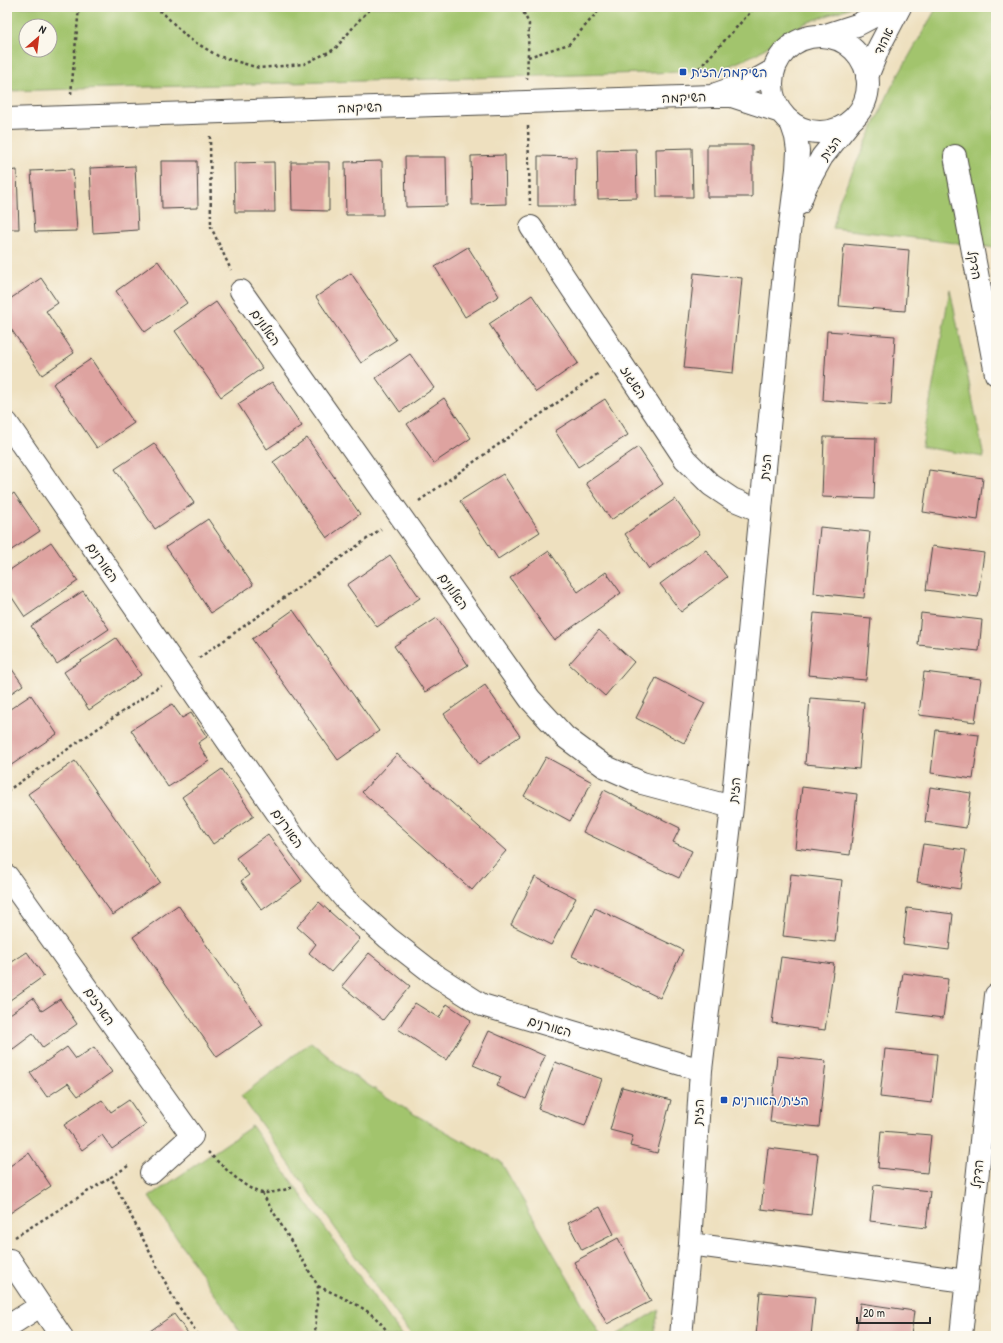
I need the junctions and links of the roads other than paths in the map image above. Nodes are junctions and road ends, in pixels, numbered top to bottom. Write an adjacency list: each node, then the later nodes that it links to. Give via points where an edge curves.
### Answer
1 (887, 7): 3 (street, אהוד, via 857,25)
2 (900, 7): 5 (street, אהוד)
3 (823, 36): 4 (street, via 807,37 792,44 781,55); 5 (street, via 838,39 852,48 862,61)
4 (774, 70): 6 (street, השיקמה, via 756,80); 7 (street, via 774,99)
5 (867, 77): 9 (street, via 867,93 861,108)
6 (712, 96): 7 (street, השיקמה, via 732,96); 8 (street, השיקמה)
7 (786, 117): 9 (street, via 803,129 819,131 836,129); 12 (street, הזית, via 796,138 798,151)
8 (7, 119)
9 (850, 121): 12 (street, הזית, via 822,157 806,186 794,216)
10 (955, 156): 14 (street, הדקל)
11 (530, 227): 16 (street, האגוז, via 685,459 711,485 732,499)
12 (787, 244): 16 (street, הזית)
13 (241, 291): 17 (street, האלונים, via 530,699 565,738 604,766 642,784)
14 (996, 374)
15 (7, 423): 20 (street, האורנים, via 303,850 344,899 438,977 482,1005)
16 (761, 511): 17 (street, הזית)
17 (732, 807): 20 (street, הזית)
18 (7, 876): 21 (street, הארזים, via 192,1136)
19 (996, 995): 24 (street, הדקל)
20 (701, 1070): 22 (street, הזית)
21 (151, 1173)
22 (690, 1244): 24 (street); 28 (street, הזית)
23 (7, 1261): 25 (street, via 10,1260)
24 (966, 1281): 29 (street, הדקל)
25 (40, 1306): 26 (street); 27 (street)
26 (7, 1327)
27 (62, 1336)
28 (681, 1336)
29 (961, 1336)

